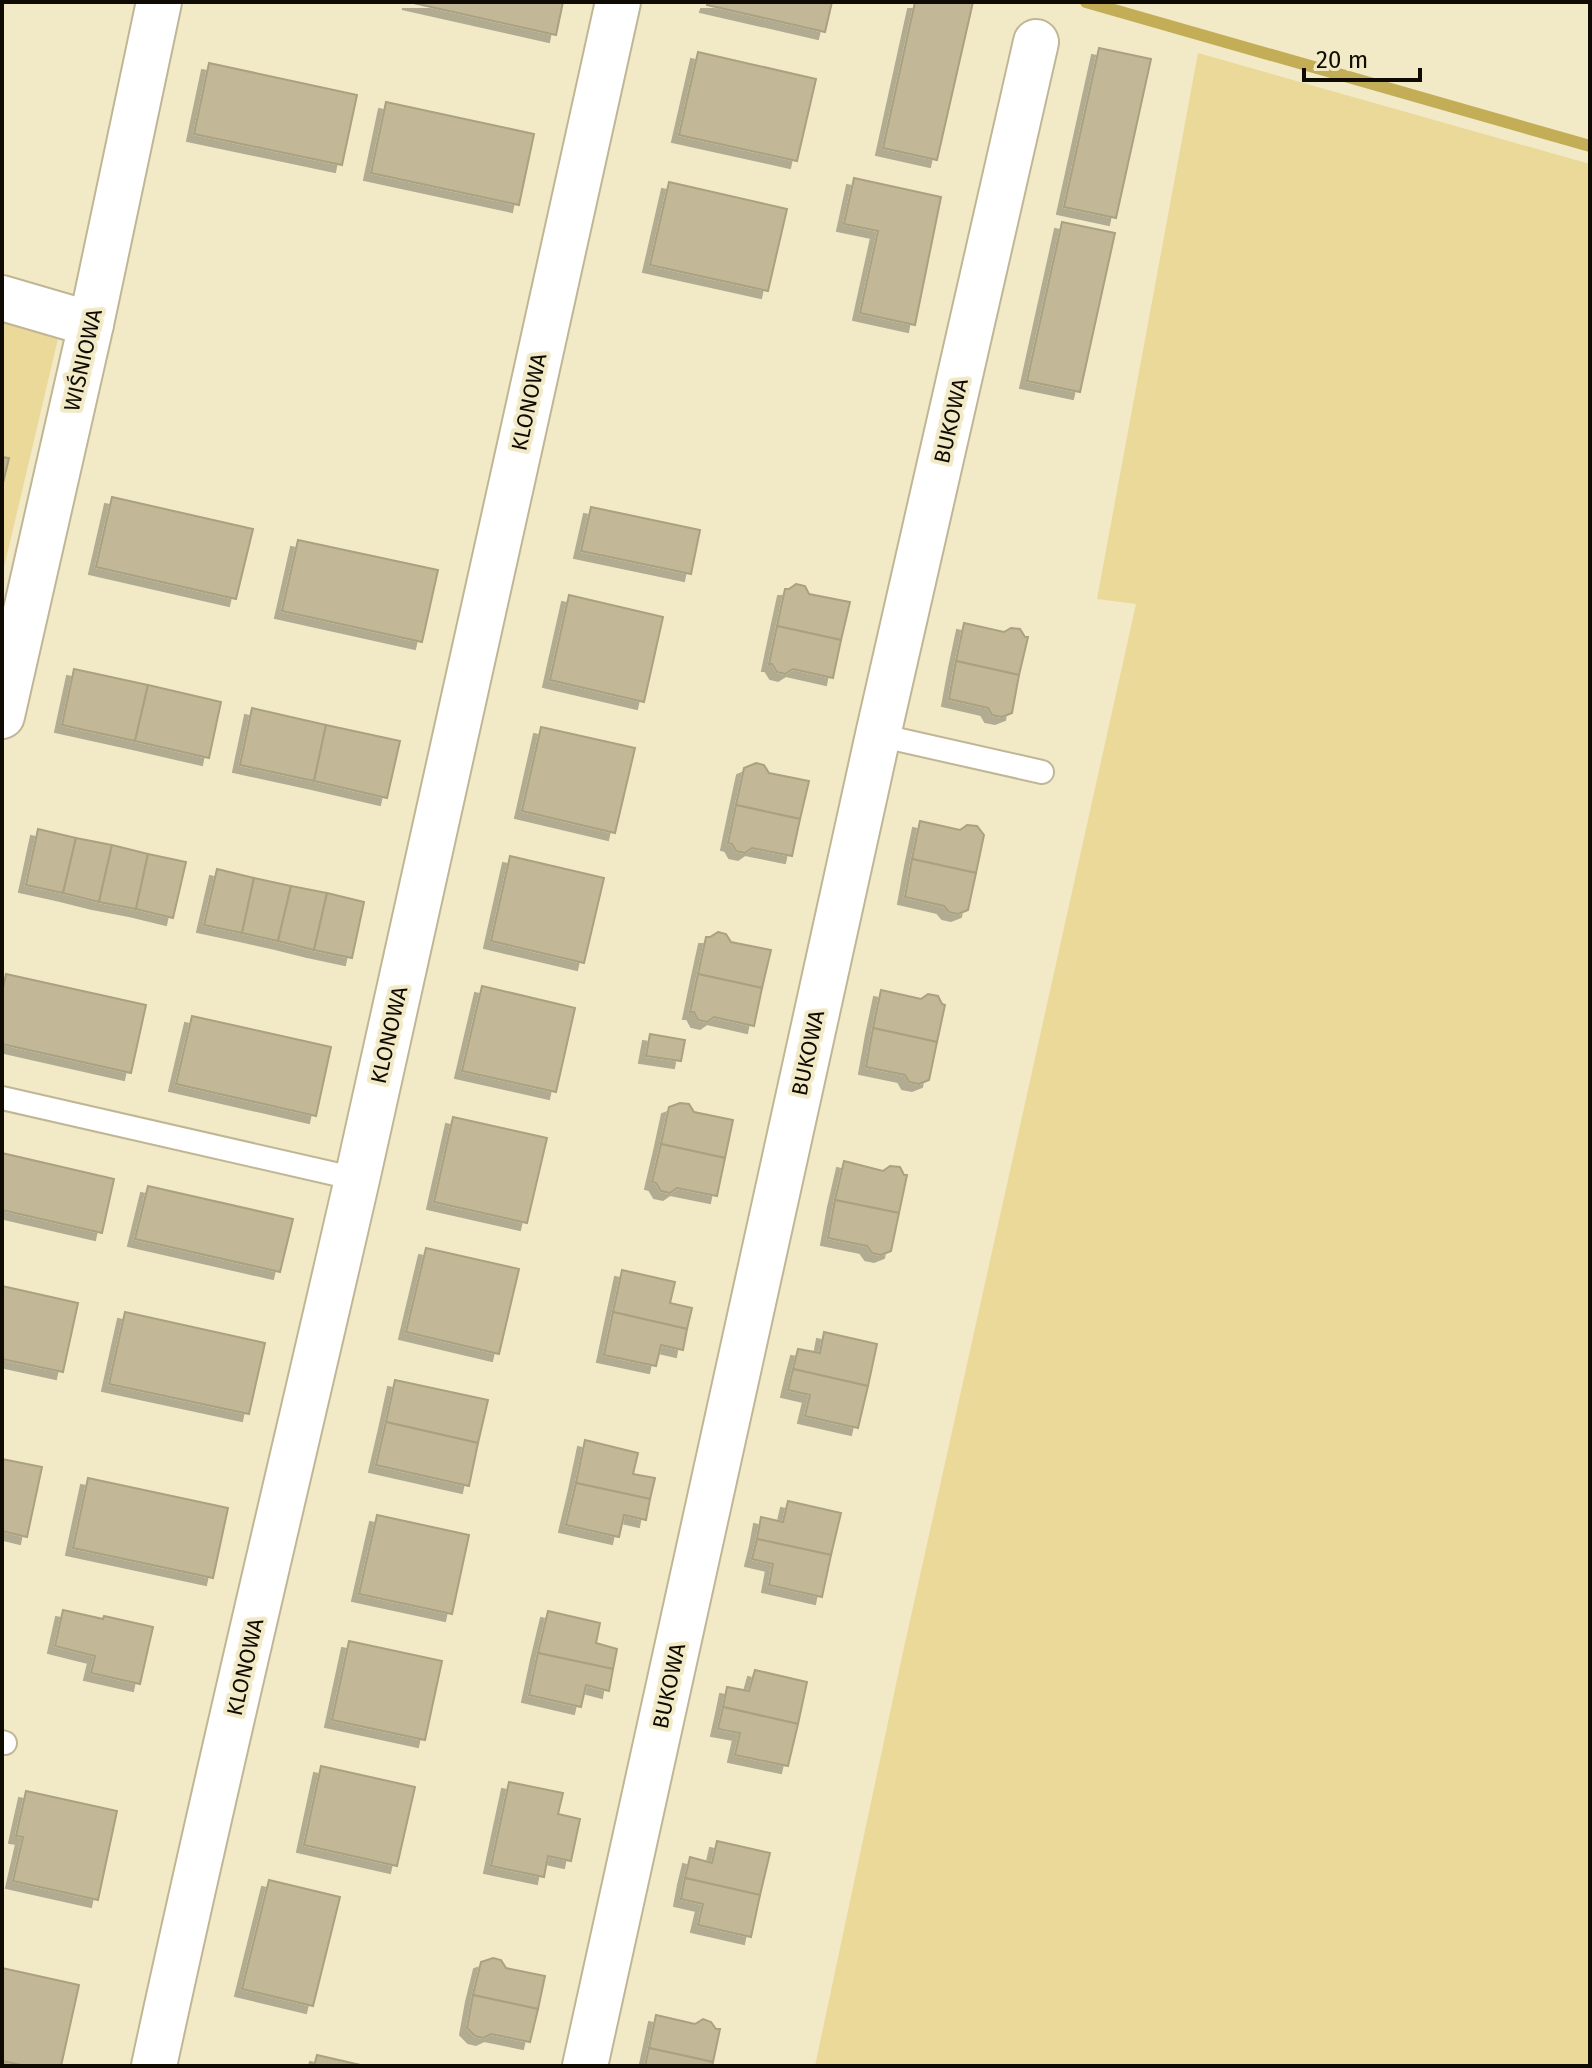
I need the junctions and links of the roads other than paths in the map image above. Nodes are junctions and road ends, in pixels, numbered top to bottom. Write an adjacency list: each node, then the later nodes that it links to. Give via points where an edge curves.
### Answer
1 (159, 2): 5 (street, WIŚNIOWA)
2 (618, 2): 10 (street, KLONOWA)
3 (1036, 42): 7 (street, BUKOWA)
4 (2, 298): 5 (street)
5 (91, 324): 6 (street, WIŚNIOWA)
6 (2, 716)
7 (878, 735): 8 (lane); 12 (street, BUKOWA)
8 (1042, 772)
9 (2, 1098): 10 (lane)
10 (357, 1179): 11 (street, KLONOWA)
11 (154, 2066)
12 (585, 2066)

